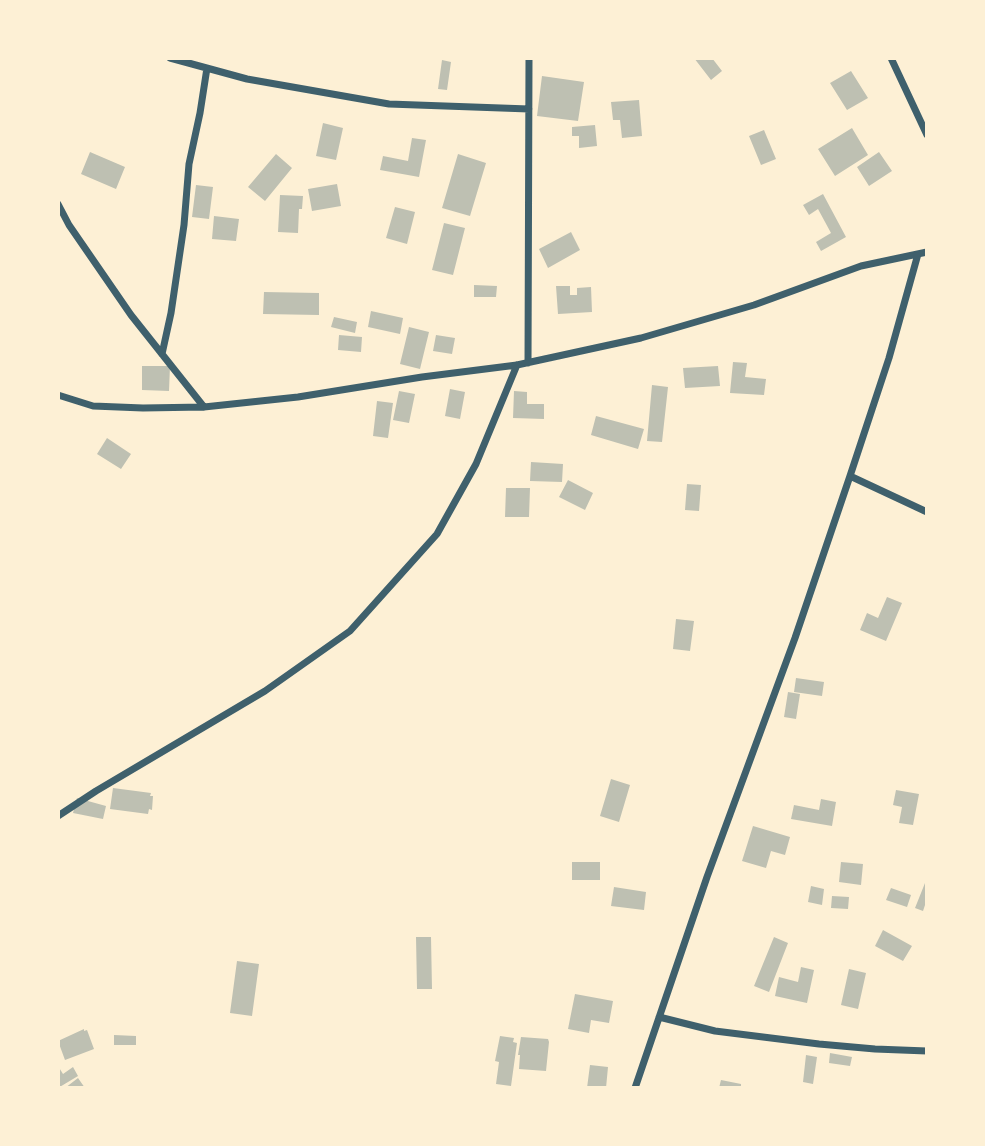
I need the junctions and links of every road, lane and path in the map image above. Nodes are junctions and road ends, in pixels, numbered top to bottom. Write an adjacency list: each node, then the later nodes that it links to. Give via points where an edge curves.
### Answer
1 (170, 58): 4 (street)
2 (529, 58): 5 (street)
3 (891, 58): 6 (street)
4 (207, 68): 5 (street, via 389,104); 10 (street)
5 (529, 109): 11 (street)
6 (927, 135)
7 (58, 204): 10 (street)
8 (927, 252): 9 (street)
9 (918, 254): 11 (street, via 861,265 754,305 641,338); 15 (street)
10 (162, 354): 14 (street)
11 (528, 363): 12 (street)
12 (517, 365): 14 (street); 17 (street, via 476,464 437,534 350,631 265,691)
13 (58, 395): 14 (street, via 93,406)
14 (204, 407)
15 (850, 477): 16 (street); 18 (street)
16 (927, 512)
17 (58, 816)
18 (659, 1017): 19 (street, via 715,1031); 20 (street)
19 (927, 1051)
20 (635, 1088)

